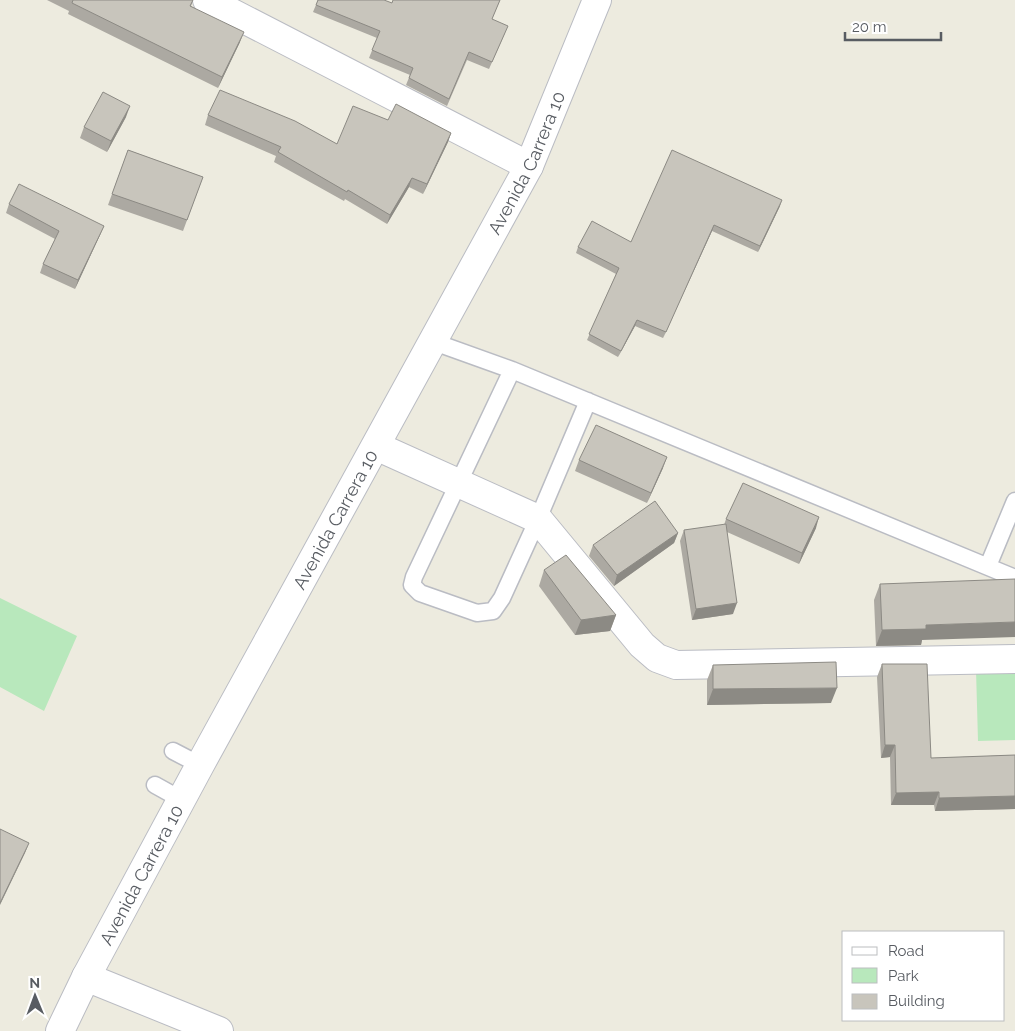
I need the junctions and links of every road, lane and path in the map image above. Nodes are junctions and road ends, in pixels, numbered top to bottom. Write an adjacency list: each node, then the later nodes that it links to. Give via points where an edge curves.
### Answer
1 (208, 0): 3 (street)
2 (597, 0): 3 (street, Avenida Carrera 10)
3 (529, 166): 4 (street, Avenida Carrera 10)
4 (434, 342): 5 (lane); 7 (street, Avenida Carrera 10)
5 (512, 370): 6 (lane); 8 (lane)
6 (588, 401): 10 (lane); 11 (lane)
7 (376, 446): 8 (street); 15 (street, Avenida Carrera 10)
8 (458, 482): 10 (street); 10 (lane, via 414,577 412,585 420,594 477,613 493,611)
9 (1015, 502): 11 (lane)
10 (538, 519): 13 (street, via 642,645 657,658 676,665)
11 (988, 566): 12 (lane)
12 (1015, 578)
13 (1015, 659)
14 (173, 751): 15 (lane)
15 (200, 765): 17 (street, Avenida Carrera 10)
16 (155, 785): 17 (lane)
17 (182, 800): 18 (street, Avenida Carrera 10)
18 (86, 977): 19 (street, Avenida Carrera 10); 20 (street)
19 (60, 1031)
20 (219, 1031)

